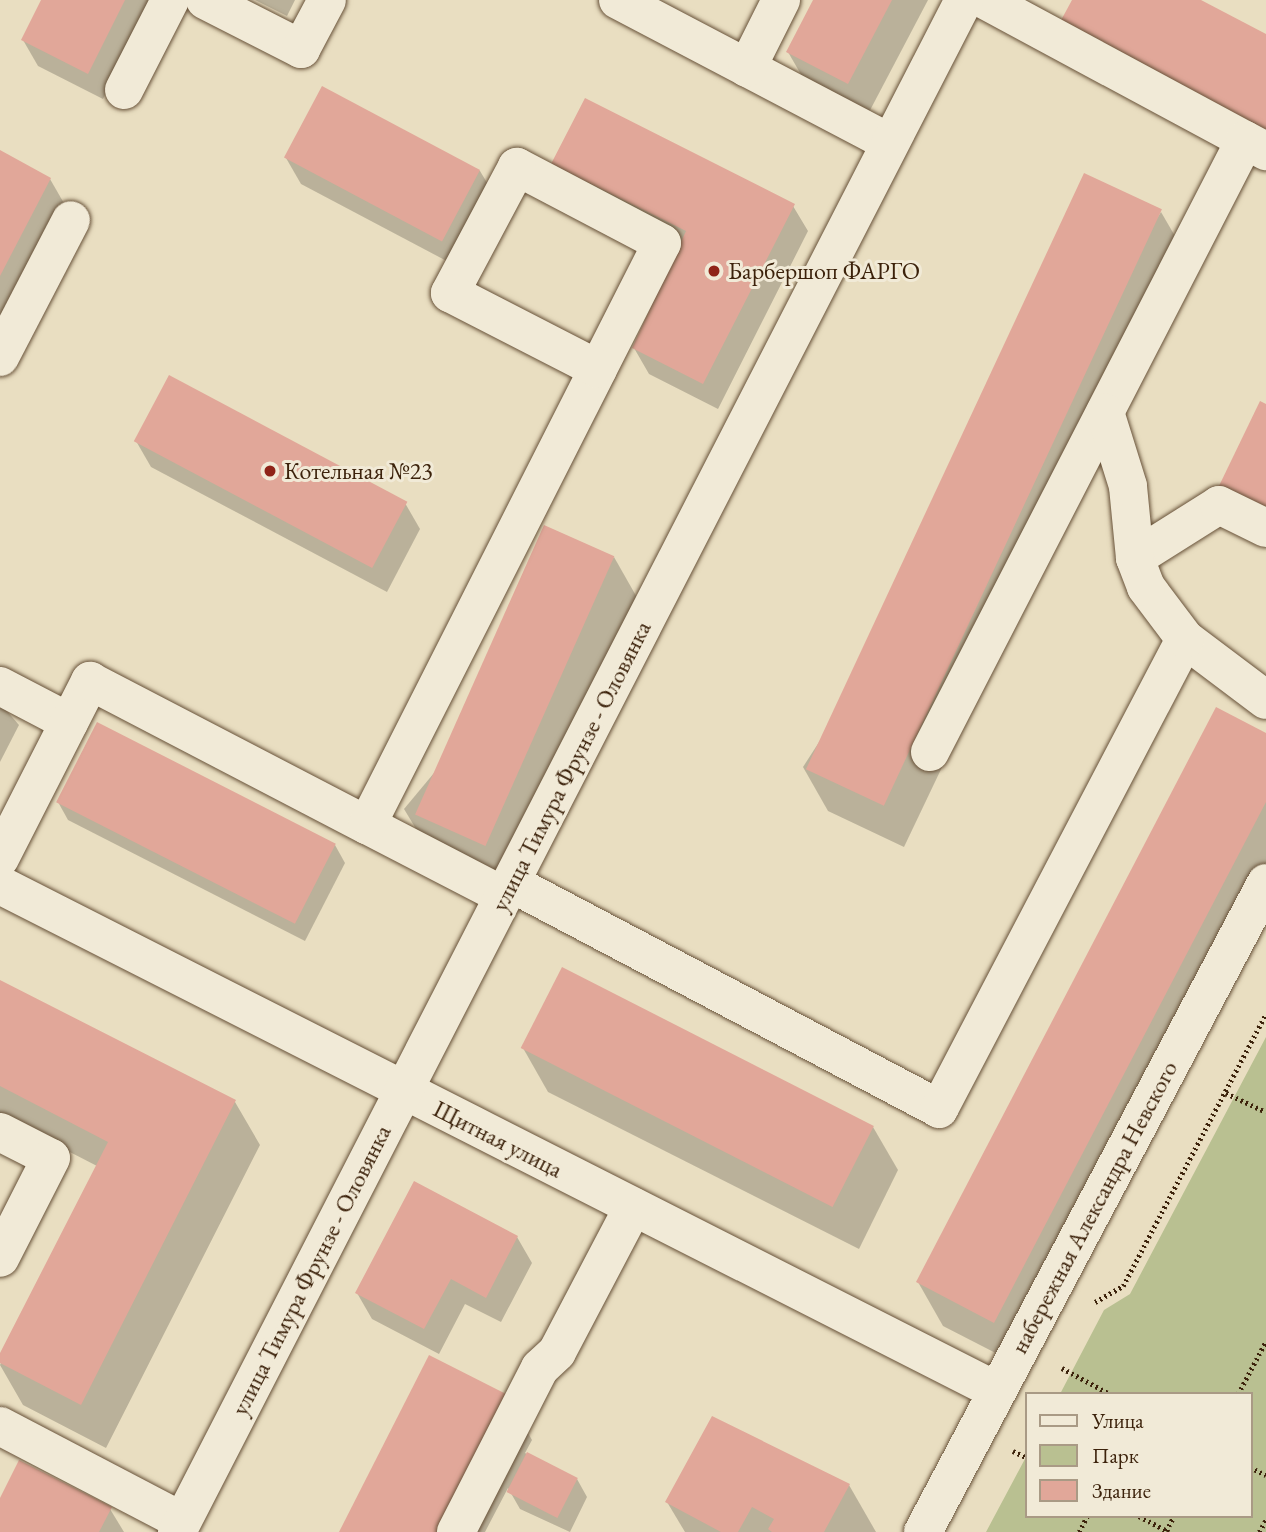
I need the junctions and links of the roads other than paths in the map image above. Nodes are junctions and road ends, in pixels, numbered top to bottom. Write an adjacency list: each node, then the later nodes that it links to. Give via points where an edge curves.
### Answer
1 (170, 0): 9 (street)
2 (205, 0): 3 (street, via 301,49)
3 (327, 0)
4 (618, 0): 8 (street)
5 (781, 0): 8 (street)
6 (964, 0): 10 (street, улица Тимура Фрунзе - Оловянка)
7 (985, 0): 11 (street)
8 (747, 68): 10 (street)
9 (124, 90)
10 (890, 143): 27 (street, улица Тимура Фрунзе - Оловянка)
11 (1255, 145): 15 (street)
12 (71, 220): 13 (street)
13 (0, 357)
14 (598, 369): 14 (street, via 662,243 517,167 450,293); 23 (street)
15 (1105, 412): 17 (street, via 1128,485); 22 (street)
16 (1266, 528): 17 (street, via 1219,505)
17 (1135, 558): 18 (street, via 1146,587)
18 (1185, 639): 20 (street); 27 (street, via 939,1109)
19 (0, 687): 21 (street)
20 (1266, 701)
21 (69, 722): 23 (street, via 90,681); 24 (street)
22 (930, 752)
23 (367, 825): 27 (street)
24 (0, 858)
25 (1266, 883): 32 (street, набережная Александра Невского)
26 (0, 885): 28 (street, Щитная улица)
27 (508, 889): 28 (street, улица Тимура Фрунзе - Оловянка)
28 (403, 1091): 30 (street, Щитная улица); 34 (street, улица Тимура Фрунзе - Оловянка)
29 (0, 1132): 31 (street, via 51,1158)
30 (634, 1207): 32 (street, Щитная улица); 35 (street, via 558,1352 540,1368)
31 (0, 1258)
32 (997, 1391): 36 (street, набережная Александра Невского)
33 (0, 1426): 34 (street)
34 (180, 1527)
35 (456, 1532)
36 (923, 1532)

